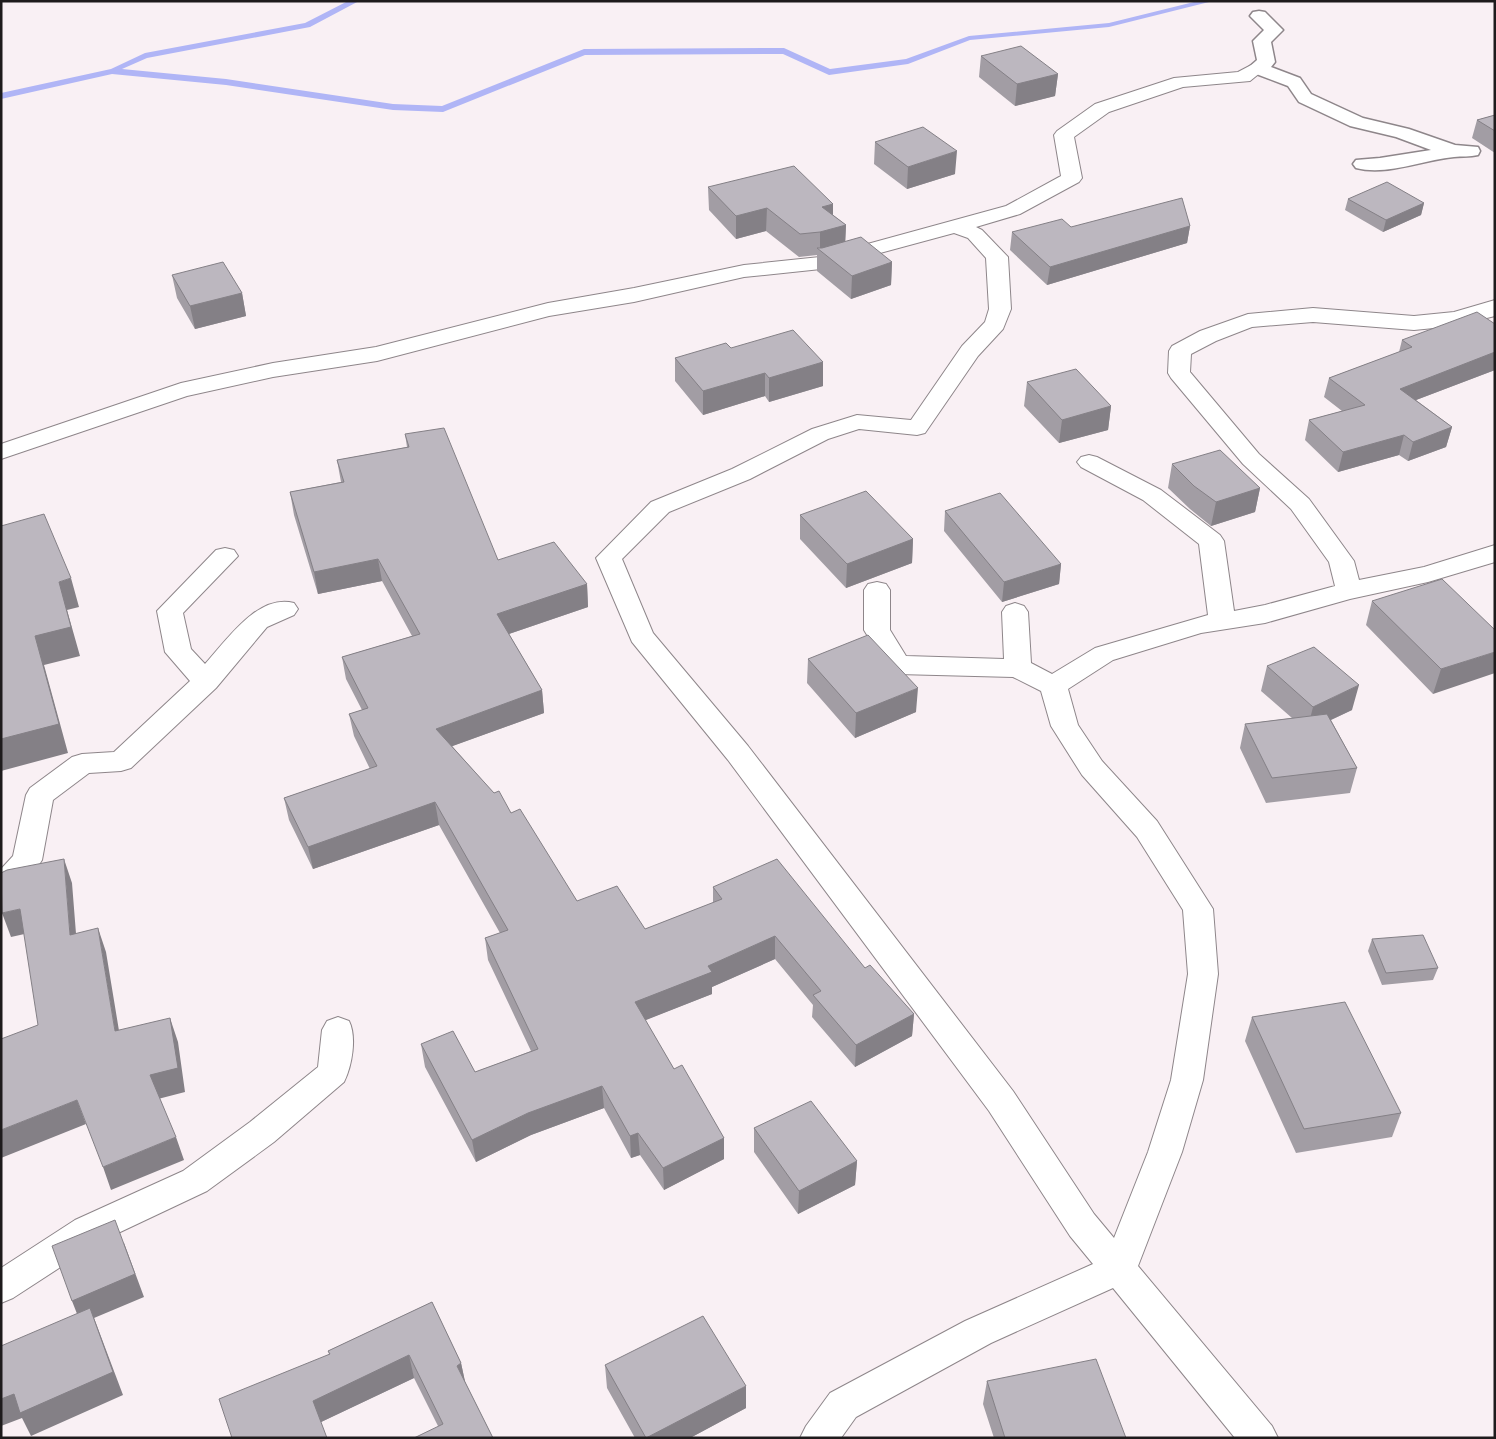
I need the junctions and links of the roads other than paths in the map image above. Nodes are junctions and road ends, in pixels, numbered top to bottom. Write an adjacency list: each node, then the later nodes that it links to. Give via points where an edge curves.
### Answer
1 (1259, 16): 2 (lane, via 1274,30 1262,41 1266,62)
2 (1258, 68): 3 (lane, via 1294,82 1305,98 1357,122 1462,152); 4 (street, via 1243,77 1181,82 1102,108 1064,135 1072,178 1022,206)
3 (1363, 164)
4 (956, 226): 6 (street, via 821,263 744,271 548,310 377,354 273,370 181,390); 20 (street, via 975,234 997,257 1000,309 995,324 970,351 917,428 857,422 820,434 741,474 660,506 609,558 641,636 738,752 995,1093 1082,1225)
5 (1495, 307): 11 (street, via 1454,319 1414,323 1313,315 1248,321 1180,351 1179,373 1251,459 1300,504 1341,561)
6 (1, 452)
7 (1090, 462): 14 (street, via 1152,495 1211,541)
8 (1495, 553): 11 (street, via 1428,574)
9 (225, 556): 16 (street, via 170,611 178,652)
10 (878, 590): 15 (street, via 877,630 898,665)
11 (1349, 591): 14 (street)
12 (285, 609): 16 (street, via 258,622)
13 (1015, 612): 15 (street)
14 (1222, 622): 17 (street, via 1199,625 1104,654)
15 (1018, 668): 17 (street)
16 (206, 682): 18 (street, via 121,761 82,764 40,795 27,860)
17 (1053, 686): 20 (street, via 1065,726 1092,768 1148,829 1198,909 1203,974 1187,1080 1165,1152)
18 (1, 889)
19 (338, 1030): 21 (street, via 334,1073 262,1132 195,1181 87,1231)
20 (1119, 1269): 22 (street, via 978,1332 843,1405); 23 (street)
21 (1, 1287)
22 (819, 1438)
23 (1259, 1438)

